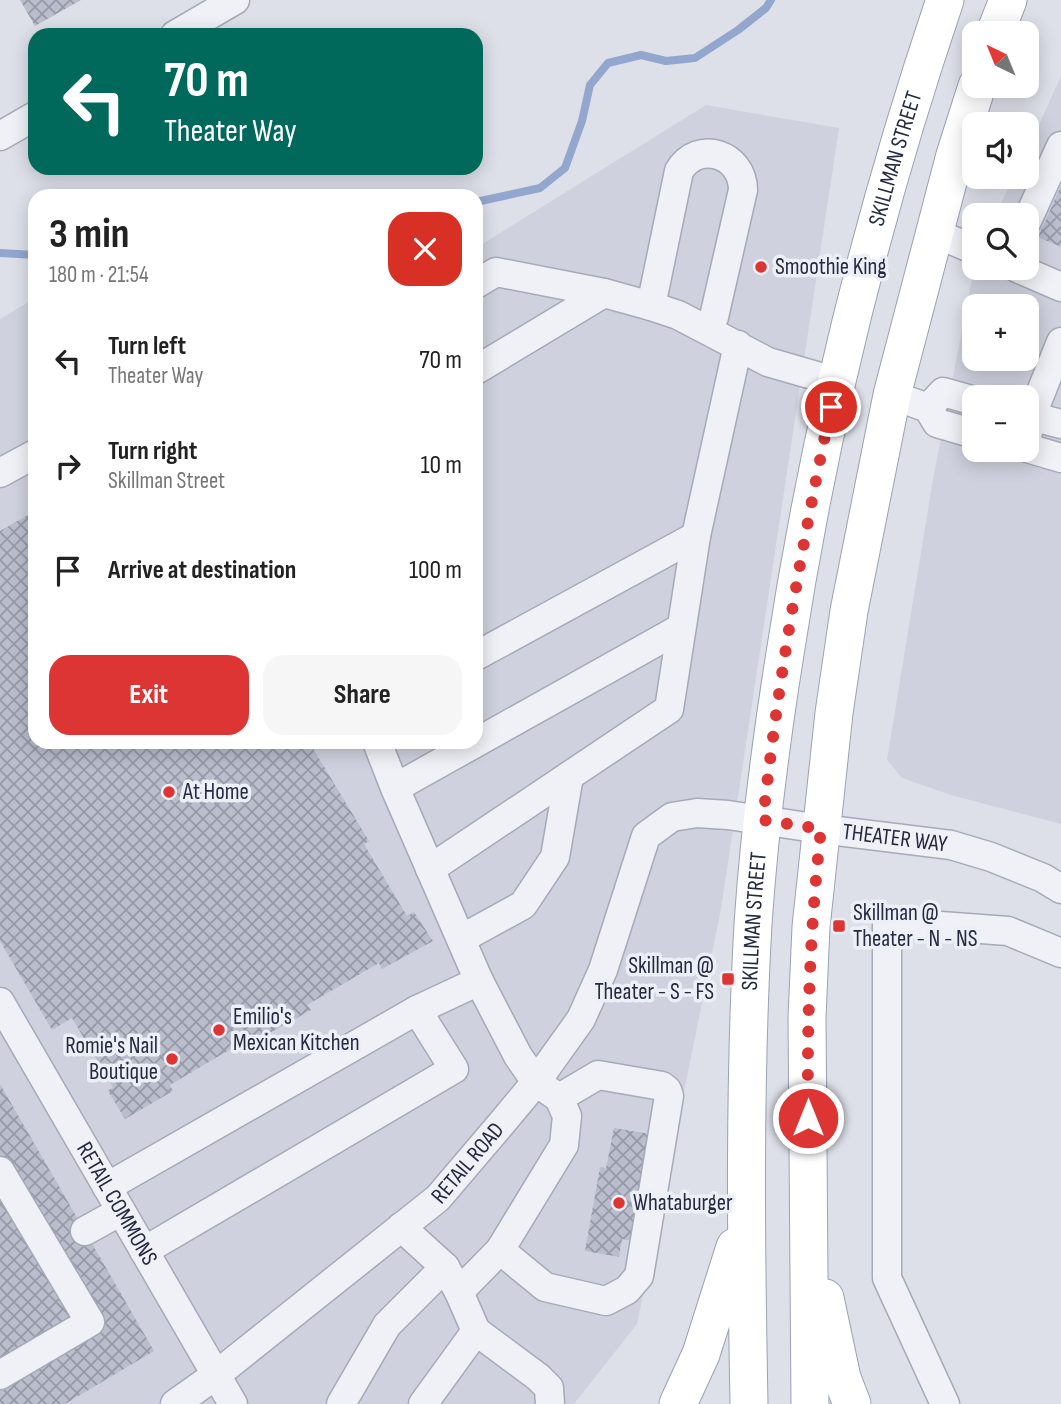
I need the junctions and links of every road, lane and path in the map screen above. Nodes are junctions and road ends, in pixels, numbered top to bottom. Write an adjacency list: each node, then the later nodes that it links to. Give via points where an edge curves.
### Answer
1 (235, 0): 5 (street)
2 (945, 0): 22 (main road, SKILLMAN STREET, via 881,203)
3 (1008, 0): 4 (main road)
4 (1000, 21)
5 (187, 28)
6 (973, 98): 11 (main road)
7 (28, 120): 8 (street)
8 (0, 136)
9 (1061, 146): 10 (street)
10 (1035, 203)
11 (935, 233): 12 (street); 23 (main road)
12 (962, 244)
13 (1039, 278): 15 (street)
14 (483, 280): 16 (street, via 496,272)
15 (1061, 287)
16 (604, 293): 17 (street); 21 (street)
17 (651, 306): 18 (street); 18 (street, via 679,171 693,155 726,158 740,170 743,190)
18 (709, 330): 20 (street)
19 (1061, 342): 25 (street)
20 (738, 345): 22 (street, via 768,362); 34 (street)
21 (483, 366)
22 (836, 382): 23 (main road); 42 (main road, SKILLMAN STREET, via 799,560)
23 (892, 395): 26 (street); 43 (main road, via 849,611)
24 (962, 397): 26 (street, via 943,392)
25 (1039, 398)
26 (928, 408): 29 (street, via 937,423)
27 (1039, 423): 28 (street)
28 (1061, 424)
29 (962, 430)
30 (1039, 452): 32 (street)
31 (28, 458): 33 (street)
32 (1061, 458)
33 (0, 473)
34 (696, 536): 35 (street); 36 (street)
35 (681, 628): 37 (street); 40 (street, via 668,709)
36 (483, 652)
37 (483, 739)
38 (380, 749): 41 (street)
39 (465, 749): 41 (street)
40 (569, 776): 45 (street); 47 (street, via 555,857 523,905)
41 (395, 788): 45 (street)
42 (763, 820): 43 (street, THEATER WAY); 44 (street, THEATER WAY, via 697,813 672,817); 54 (main road, SKILLMAN STREET, via 753,926)
43 (821, 829): 46 (street, THEATER WAY, via 951,845 991,857); 55 (main road, via 807,1017)
44 (646, 836): 52 (street, RETAIL ROAD, via 603,970)
45 (430, 869): 47 (street)
46 (1061, 889)
47 (461, 939): 49 (street)
48 (1061, 953): 75 (street, via 1008,931 887,922 887,1278)
49 (479, 981): 51 (street); 52 (street, via 518,1056)
50 (0, 1002): 56 (street, RETAIL COMMONS)
51 (417, 1010): 56 (street); 60 (street, via 454,1069)
52 (547, 1090): 57 (street, RETAIL ROAD, via 438,1198); 59 (street, via 568,1116 564,1145); 59 (street, via 598,1075 667,1090 639,1276 627,1290 606,1301 545,1287)
53 (0, 1171): 64 (street, via 89,1322)
54 (745, 1187): 71 (main road, via 720,1298); 72 (main road, SKILLMAN STREET)
55 (808, 1193): 73 (main road); 74 (main road, via 828,1320)
56 (114, 1199): 58 (street); 60 (street, RETAIL COMMONS)
57 (401, 1227): 61 (street); 65 (street, RETAIL ROAD)
58 (85, 1231)
59 (500, 1250): 62 (street)
60 (144, 1251): 65 (street, RETAIL COMMONS)
61 (445, 1267): 62 (street); 68 (street, via 387,1325)
62 (459, 1293): 63 (street)
63 (476, 1331): 69 (street); 70 (street, via 538,1377 549,1388)
64 (0, 1375)
65 (216, 1375): 66 (street, RETAIL ROAD); 67 (street, RETAIL COMMONS)
66 (175, 1404)
67 (233, 1404)
68 (341, 1404)
69 (423, 1404)
70 (550, 1404)
71 (678, 1404)
72 (750, 1404)
73 (810, 1404)
74 (852, 1404)
75 (945, 1404)

